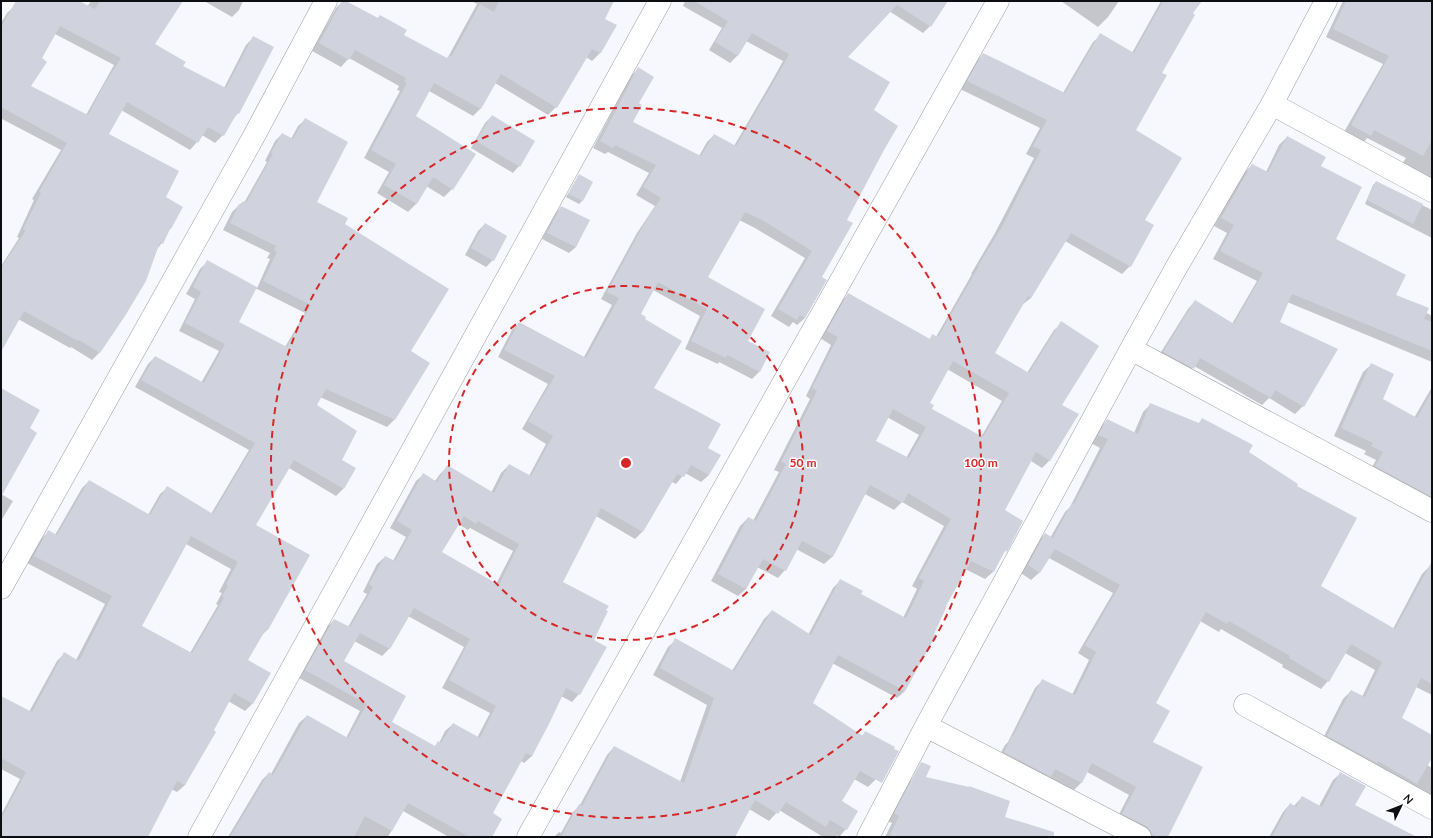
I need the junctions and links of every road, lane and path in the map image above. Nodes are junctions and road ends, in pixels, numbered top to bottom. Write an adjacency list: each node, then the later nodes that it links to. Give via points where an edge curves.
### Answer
1 (326, 1): 9 (street, via 250,143)
2 (660, 1): 13 (street)
3 (998, 1): 14 (street)
4 (1326, 1): 5 (street)
5 (1272, 104): 6 (street); 7 (street)
6 (1432, 191)
7 (1131, 349): 8 (street); 11 (street)
8 (1432, 511)
9 (1, 588)
10 (1245, 705): 12 (street)
11 (926, 726): 15 (street); 16 (street)
12 (1432, 808)
13 (198, 837)
14 (528, 837)
15 (868, 837)
16 (1140, 837)

